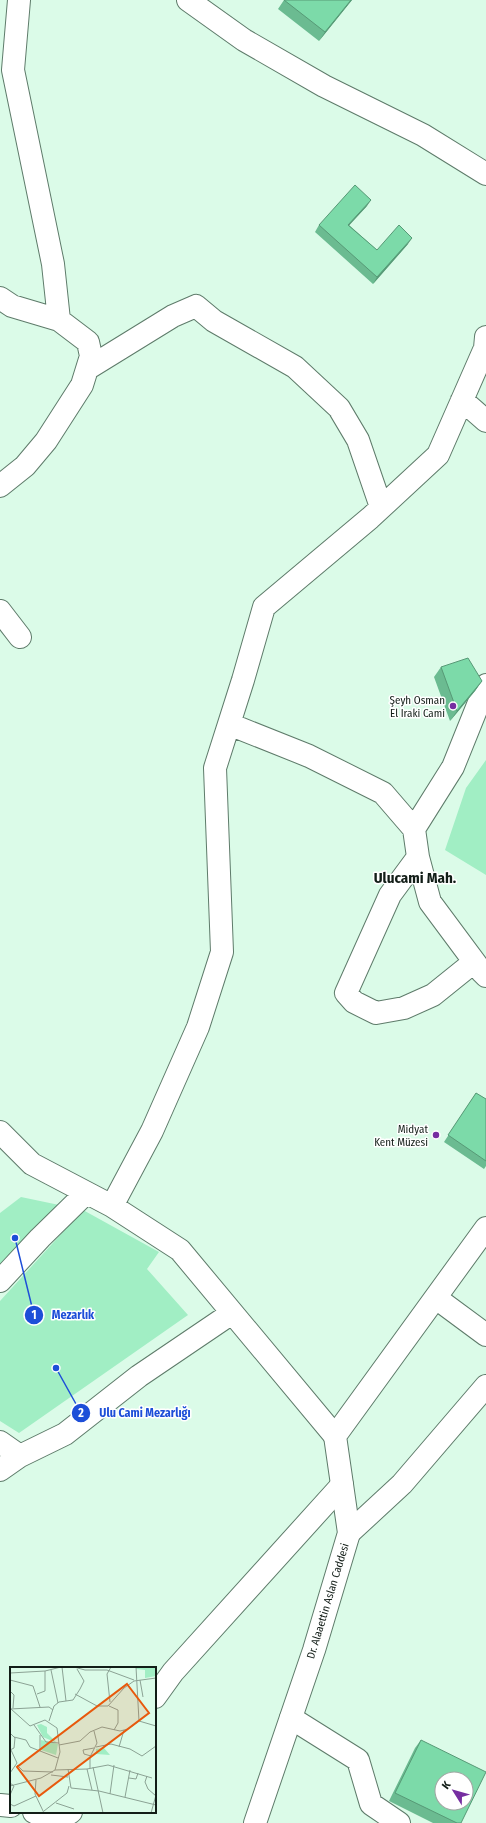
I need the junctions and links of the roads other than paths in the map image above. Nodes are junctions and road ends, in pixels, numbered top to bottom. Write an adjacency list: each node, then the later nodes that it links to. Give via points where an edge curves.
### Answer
1 (18, 0): 5 (street, via 14,70 54,264)
2 (188, 0): 3 (street, via 244,40 324,86 423,135)
3 (486, 174)
4 (0, 298): 5 (street, via 12,306)
5 (59, 320): 7 (street, via 88,342 91,356)
6 (486, 337): 8 (street, via 485,348)
7 (87, 369): 10 (street, via 82,385 46,441 25,466); 11 (street, via 173,316 196,306 214,321 295,367 338,408 358,440)
8 (462, 400): 9 (street); 11 (street, via 438,455)
9 (486, 421)
10 (0, 486)
11 (381, 507): 15 (street, via 264,607)
12 (0, 611): 13 (street)
13 (20, 637)
14 (486, 685): 16 (street, via 453,767)
15 (229, 724): 16 (street, via 309,756 383,793); 21 (street, via 215,768 222,952 198,1027 152,1131)
16 (414, 829): 17 (street)
17 (418, 857): 18 (street, via 430,902); 18 (street, via 390,895 346,993 354,1002 376,1013 404,1008 433,995)
18 (480, 968)
19 (0, 1132): 20 (street, via 32,1164)
20 (86, 1193): 21 (street); 23 (street)
21 (112, 1206): 25 (street, via 180,1250)
22 (486, 1228): 24 (street)
23 (0, 1281)
24 (436, 1298): 26 (street); 28 (street)
25 (232, 1313): 28 (street); 30 (street, via 139,1376 65,1434)
26 (486, 1335)
27 (486, 1386): 33 (street, via 402,1484)
28 (335, 1436): 32 (street, Dr. Alaaettin Aslan Caddesi)
29 (0, 1442): 30 (street)
30 (20, 1456): 31 (street)
31 (0, 1470)
32 (342, 1485): 33 (street, Dr. Alaaettin Aslan Caddesi); 34 (street, via 174,1672)
33 (349, 1533): 35 (street, Dr. Alaaettin Aslan Caddesi)
34 (156, 1696)
35 (291, 1718): 40 (street, Dr. Alaaettin Aslan Caddesi); 41 (street, via 358,1760 371,1804)
36 (0, 1805): 37 (street)
37 (10, 1806)
38 (36, 1813): 39 (street, via 48,1820)
39 (70, 1813)
40 (255, 1823)
41 (399, 1823)

